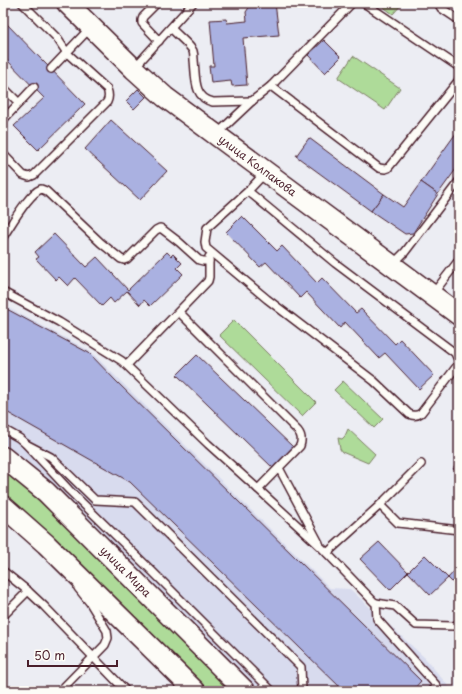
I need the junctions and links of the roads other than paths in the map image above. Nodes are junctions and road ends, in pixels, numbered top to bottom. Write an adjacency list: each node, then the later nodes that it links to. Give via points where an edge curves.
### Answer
1 (22, 3): 12 (lane, via 57,38)
2 (67, 3): 9 (main road, улица Колпакова)
3 (157, 3): 11 (lane, via 143,17 142,23)
4 (193, 3): 10 (lane)
5 (352, 3): 17 (lane)
6 (364, 3): 13 (lane)
7 (438, 3): 8 (lane)
8 (459, 20)
9 (91, 27): 12 (lane); 15 (main road, улица Колпакова)
10 (171, 28): 11 (lane); 20 (lane, via 193,51 197,86 202,97 213,102)
11 (159, 41): 15 (lane)
12 (66, 53): 14 (lane); 24 (lane, via 107,89 108,99 34,175 23,175)
13 (459, 67)
14 (51, 69)
15 (134, 69): 23 (main road, улица Колпакова, via 165,97)
16 (459, 80): 17 (lane, via 385,169 379,168)
17 (271, 86): 20 (lane)
18 (3, 87): 21 (lane)
19 (34, 88): 21 (lane)
20 (252, 102): 23 (lane)
21 (19, 103): 22 (lane)
22 (3, 120)
23 (216, 135): 25 (main road, улица Колпакова)
24 (3, 154)
25 (266, 172): 27 (lane); 32 (main road, улица Колпакова)
26 (459, 181): 32 (lane)
27 (248, 191): 29 (lane, via 207,228 205,242); 29 (lane, via 335,263 455,353 457,366 421,414 409,414 374,381)
28 (3, 236): 31 (lane, via 28,200 41,190 46,191 119,258 127,259 160,228 200,260)
29 (209, 251): 31 (lane)
30 (459, 260): 34 (lane)
31 (209, 261): 35 (lane, via 208,281)
32 (392, 266): 34 (main road, улица Колпакова)
33 (3, 292): 37 (lane, via 59,322)
34 (432, 295): 36 (main road, улица Колпакова)
35 (179, 312): 37 (lane); 42 (lane, via 298,431 301,438 300,446)
36 (459, 315)
37 (127, 365): 43 (lane)
38 (3, 429): 39 (lane)
39 (26, 444): 61 (lane); 62 (lane, via 51,457 95,500 135,502 301,667)
40 (3, 457): 60 (main road, улица Мира, via 46,492)
41 (420, 464): 44 (lane)
42 (279, 468): 43 (lane); 49 (lane)
43 (258, 489): 49 (lane)
44 (380, 505): 47 (lane, via 398,523); 49 (lane)
45 (3, 506): 46 (main road)
46 (18, 519): 48 (lane); 59 (main road, via 58,555)
47 (459, 530)
48 (26, 538)
49 (324, 550): 53 (lane)
50 (3, 571): 52 (lane)
51 (72, 582): 56 (lane, via 90,603 107,631 106,643)
52 (28, 591): 54 (lane); 56 (lane)
53 (376, 603): 55 (lane, via 395,606 416,625); 63 (lane, via 377,620 437,686)
54 (3, 616)
55 (459, 624)
56 (93, 658): 57 (lane); 58 (lane)
57 (60, 691)
58 (126, 691)
59 (195, 691)
60 (245, 691)
61 (272, 691)
62 (302, 691)
63 (432, 691)

